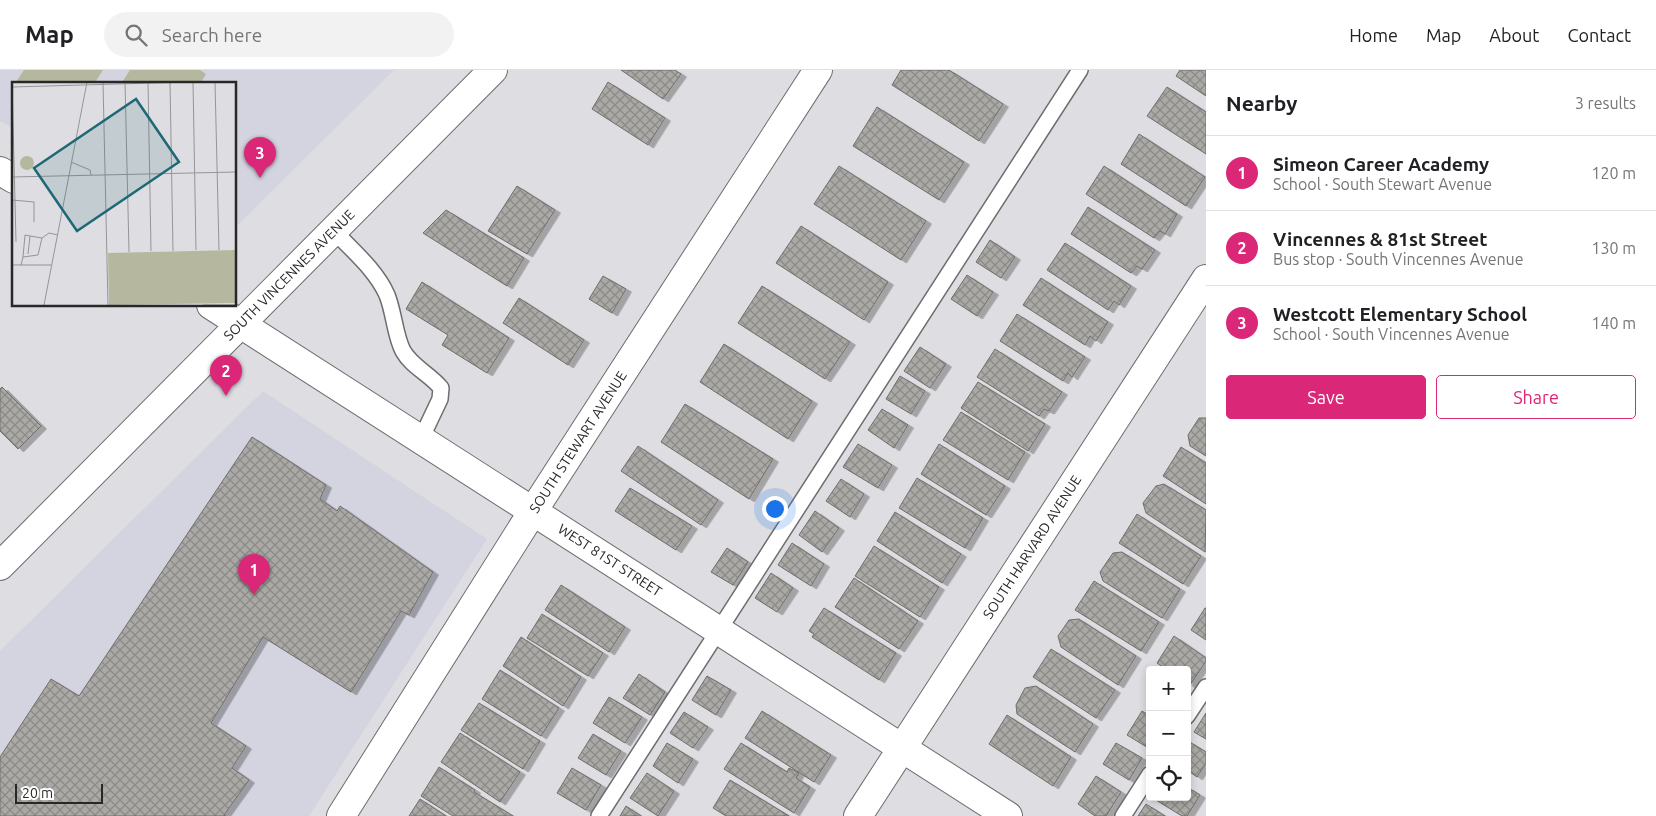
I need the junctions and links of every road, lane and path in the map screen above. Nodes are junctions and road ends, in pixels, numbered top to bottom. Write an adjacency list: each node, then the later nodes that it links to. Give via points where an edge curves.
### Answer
1 (493, 70): 6 (street, SOUTH VINCENNES AVENUE)
2 (818, 70): 11 (street, SOUTH STEWART AVENUE)
3 (1080, 70): 13 (lane)
4 (0, 170): 5 (street)
5 (12, 178)
6 (333, 230): 9 (street, SOUTH VINCENNES AVENUE); 10 (lane, via 376,276 391,307 404,352 442,388)
7 (1206, 279): 16 (street, SOUTH HARVARD AVENUE)
8 (213, 306): 9 (street, WEST 81ST STREET)
9 (240, 324): 10 (street, WEST 81ST STREET); 12 (street, SOUTH VINCENNES AVENUE)
10 (421, 440): 11 (street, WEST 81ST STREET)
11 (533, 511): 13 (street, WEST 81ST STREET); 18 (street, SOUTH STEWART AVENUE)
12 (0, 566)
13 (719, 630): 16 (street, WEST 81ST STREET); 19 (lane)
14 (1206, 687): 15 (lane)
15 (1190, 711)
16 (902, 748): 20 (street, SOUTH HARVARD AVENUE); 21 (street, WEST 81ST STREET)
17 (1146, 780): 22 (lane)
18 (341, 816)
19 (599, 816)
20 (858, 816)
21 (1008, 816)
22 (1122, 816)

